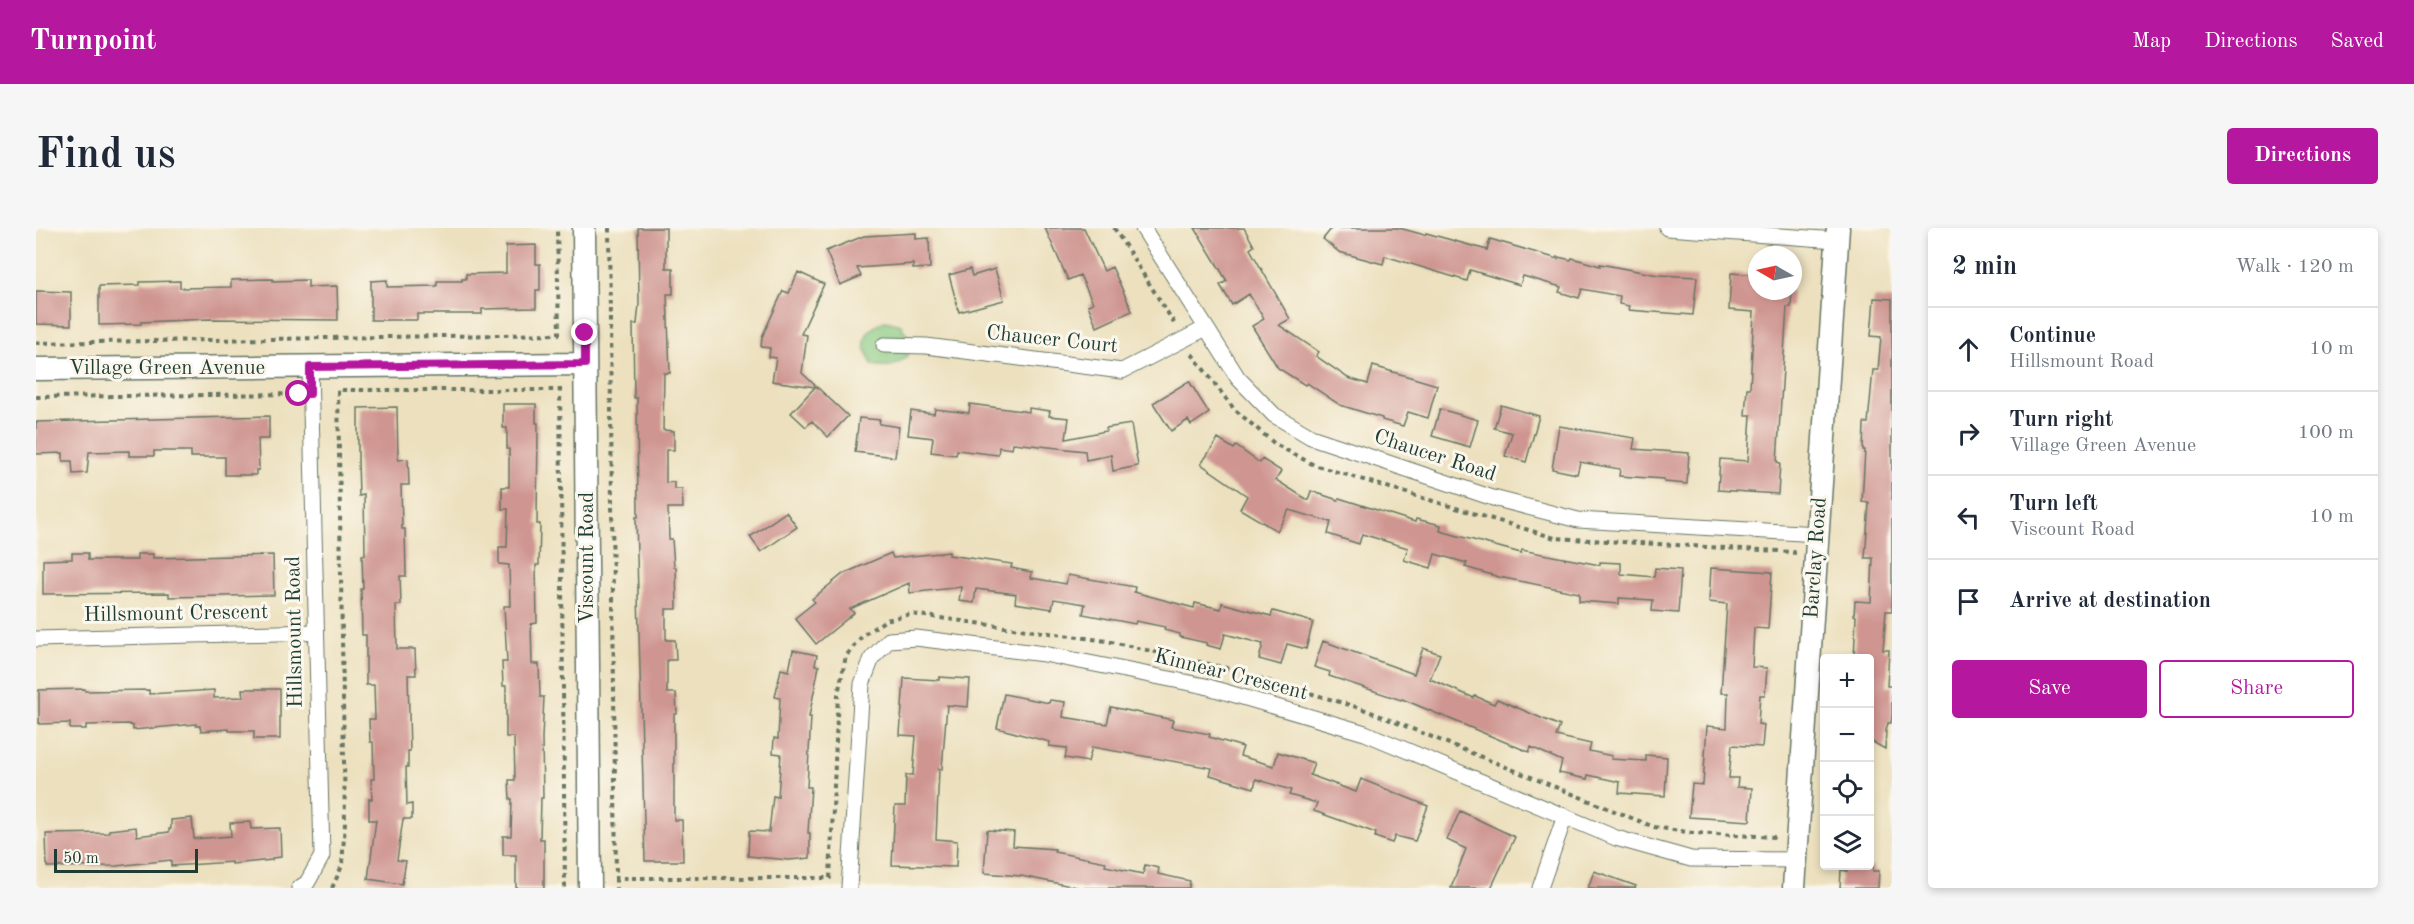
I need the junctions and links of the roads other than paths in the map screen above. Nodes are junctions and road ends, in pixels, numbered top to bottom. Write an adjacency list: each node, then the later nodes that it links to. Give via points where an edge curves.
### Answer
1 (584, 228): 7 (street, Viscount Road)
2 (1143, 228): 5 (street, Chaucer Road)
3 (1667, 228): 4 (street)
4 (1837, 234): 10 (street, Barclay Road)
5 (1206, 328): 6 (street, Chaucer Court, via 1122,371 926,346); 10 (street, Chaucer Road, via 1238,378 1275,415 1322,441 1493,498 1578,520)
6 (884, 345)
7 (585, 364): 8 (street, Village Green Avenue); 16 (street, Viscount Road)
8 (310, 367): 9 (street, Village Green Avenue); 11 (street, Hillsmount Road)
9 (36, 369)
10 (1818, 534): 14 (street, Barclay Road)
11 (316, 632): 12 (street, Hillsmount Crescent); 15 (street, Hillsmount Road, via 322,856 307,883)
12 (36, 639)
13 (1565, 816): 14 (street, Kinnear Crescent, via 1617,838 1691,858); 17 (street, Kinnear Crescent, via 1365,733 1205,686 1044,654 916,638 889,640 872,657 862,684); 18 (street)
14 (1796, 860): 19 (street, Barclay Road)
15 (299, 888)
16 (590, 888)
17 (849, 888)
18 (1540, 888)
19 (1794, 888)

